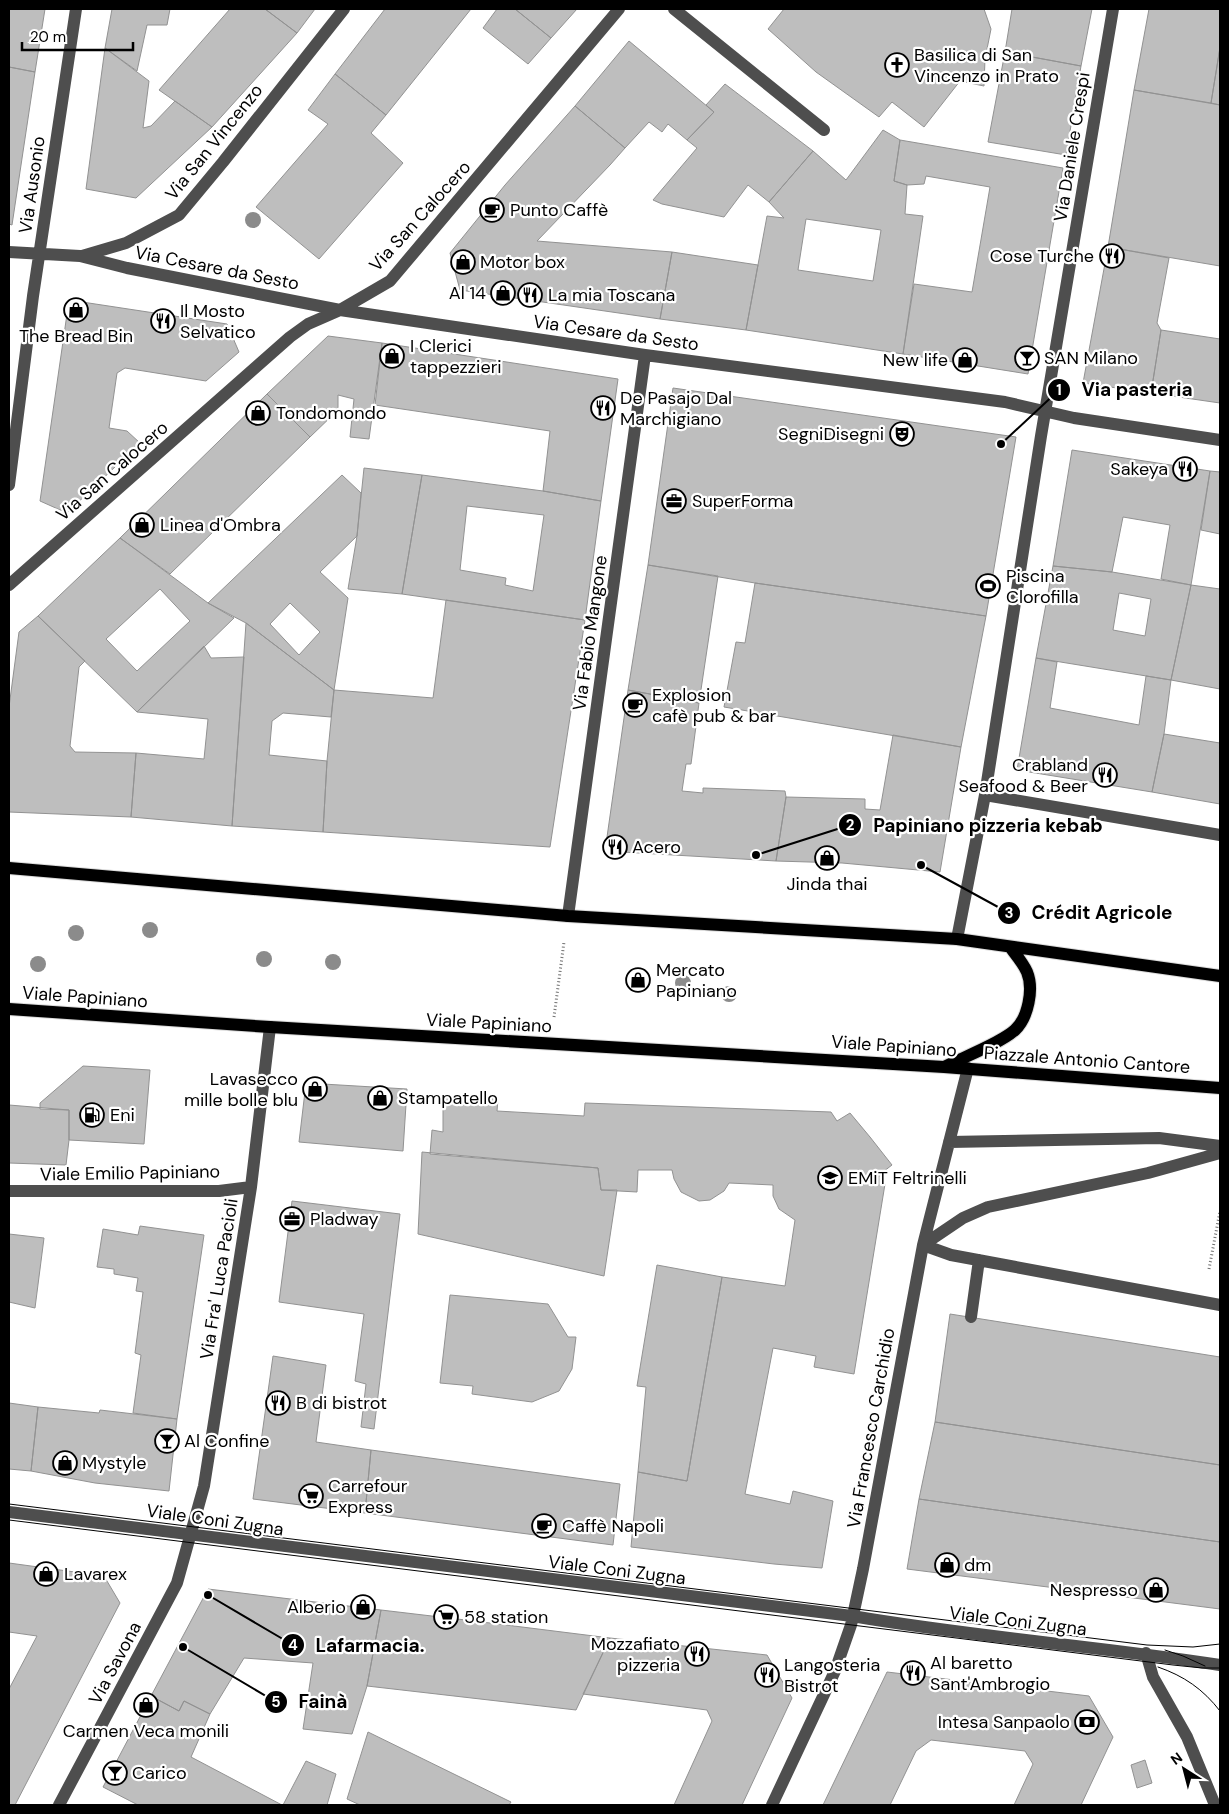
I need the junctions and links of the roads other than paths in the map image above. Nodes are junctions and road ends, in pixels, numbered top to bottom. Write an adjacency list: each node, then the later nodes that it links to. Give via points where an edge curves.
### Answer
1 (76, 9): 8 (street, Via Ausonio)
2 (344, 9): 9 (street, Via San Vincenzo, via 179,215 126,243)
3 (620, 9): 10 (street, Via San Calocero, via 390,281)
4 (674, 9): 6 (street)
5 (1113, 9): 12 (street, Via Daniele Crespi)
6 (824, 130)
7 (9, 252): 8 (street, Via Cesare da Sesto)
8 (40, 254): 9 (street, Via Cesare da Sesto); 14 (street, Via Ausonio)
9 (80, 256): 10 (street, Via Cesare da Sesto)
10 (340, 310): 11 (street, Via Cesare da Sesto); 15 (street, Via San Calocero, via 308,324 290,337)
11 (646, 355): 12 (street, Via Cesare da Sesto, via 1004,402); 19 (street, Via Fabio Mangone)
12 (1045, 413): 13 (street, Via Cesare da Sesto); 16 (street, Via Daniele Crespi)
13 (1220, 440)
14 (9, 485)
15 (9, 585)
16 (986, 795): 17 (street); 20 (street)
17 (1220, 834)
18 (9, 868): 19 (main road)
19 (568, 916): 20 (main road)
20 (957, 939): 21 (main road)
21 (1010, 947): 22 (main road); 25 (main road, via 1027,972 1030,983 1029,1002 1022,1022 1006,1036)
22 (1220, 976)
23 (9, 1009): 24 (main road, Viale Papiniano)
24 (270, 1027): 25 (main road, Viale Papiniano); 31 (street, Via Fra' Luca Pacioli)
25 (944, 1067): 26 (main road, Viale Papiniano)
26 (968, 1068): 27 (main road, Piazzale Antonio Cantore); 28 (street, Piazzale Antonio Cantore)
27 (1220, 1088)
28 (949, 1142): 29 (street, via 1159,1138); 33 (street, Piazzale Antonio Cantore)
29 (1220, 1146)
30 (1220, 1153): 33 (street, via 1148,1173 988,1207 963,1218)
31 (251, 1187): 32 (street, Viale Emilio Papiniano, via 219,1191); 38 (street, Via Fra' Luca Pacioli, via 204,1486)
32 (9, 1191)
33 (923, 1245): 34 (street); 39 (street, Via Francesco Carchidio)
34 (979, 1260): 35 (street); 36 (street)
35 (1220, 1305)
36 (971, 1317)
37 (9, 1512): 38 (street, Viale Coni Zugna)
38 (191, 1534): 39 (street, Viale Coni Zugna); 42 (street, Via Savona, via 177,1583)
39 (852, 1616): 40 (street, Viale Coni Zugna); 43 (street, Via Francesco Carchidio, via 835,1671)
40 (1146, 1654): 41 (street, Viale Coni Zugna); 44 (street, via 1153,1677 1187,1737)
41 (1220, 1665)
42 (59, 1805)
43 (772, 1805)
44 (1215, 1805)

